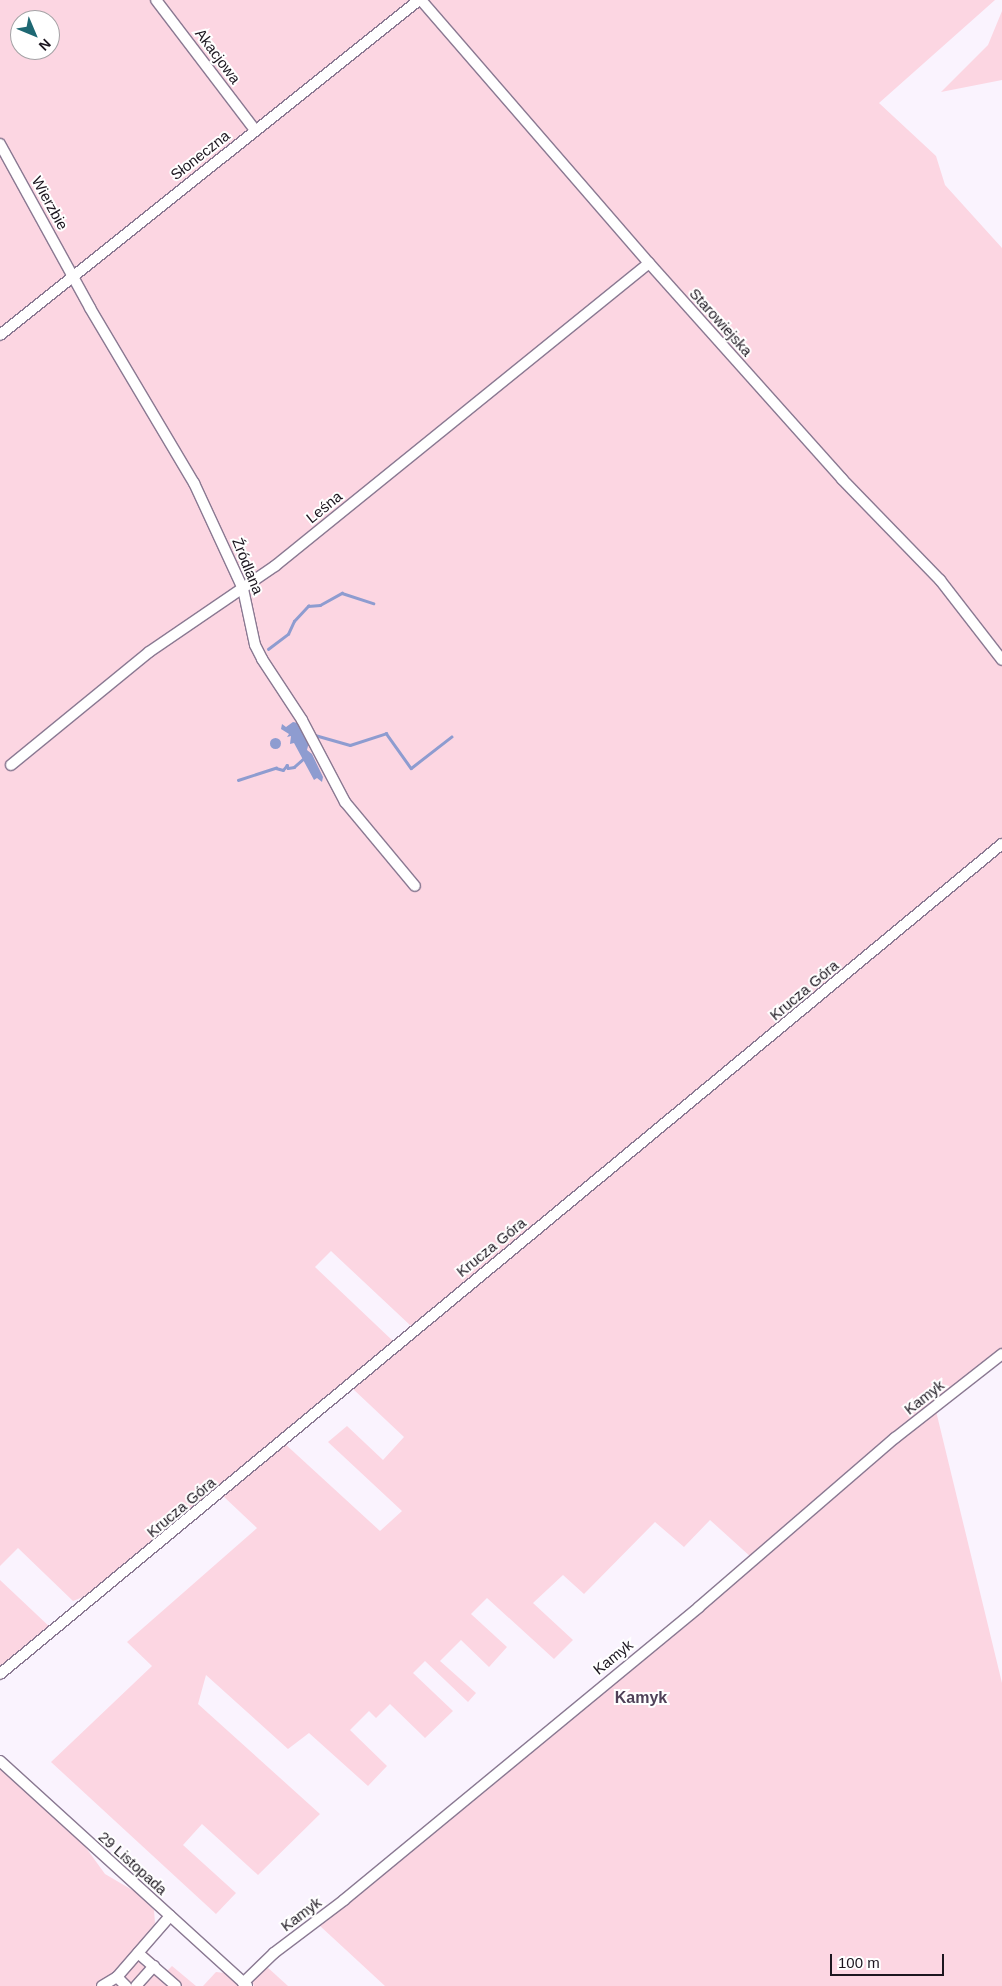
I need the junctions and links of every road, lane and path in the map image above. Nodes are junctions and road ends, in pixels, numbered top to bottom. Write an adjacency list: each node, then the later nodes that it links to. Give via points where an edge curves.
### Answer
1 (156, 0): 3 (street, Akacjowa)
2 (420, 0): 3 (street, Słoneczna); 5 (street, Starowiejska)
3 (255, 130): 6 (street, Słoneczna)
4 (0, 144): 6 (street, Wierzbie)
5 (649, 263): 8 (street, Leśna); 9 (street, Starowiejska, via 848,486 940,580)
6 (73, 277): 7 (street, Słoneczna); 8 (street, Źródlana, via 194,483)
7 (0, 335)
8 (243, 589): 10 (street, Leśna, via 149,652); 12 (street, Źródlana, via 262,659 302,720 345,802)
9 (1002, 660)
10 (11, 764)
11 (1002, 844): 14 (street, Krucza Góra)
12 (415, 886)
13 (1002, 1354): 20 (street, Kamyk, via 895,1438 726,1584 344,1900 274,1953)
14 (0, 1674)
15 (0, 1761): 16 (street, 29 Listopada)
16 (170, 1916): 17 (street); 20 (street, 29 Listopada)
17 (138, 1953): 18 (street); 19 (street)
18 (154, 1966): 23 (street); 24 (street)
19 (117, 1977): 21 (street); 22 (street)
20 (245, 1984)
21 (102, 1986)
22 (126, 1986)
23 (136, 1986)
24 (176, 1986)

